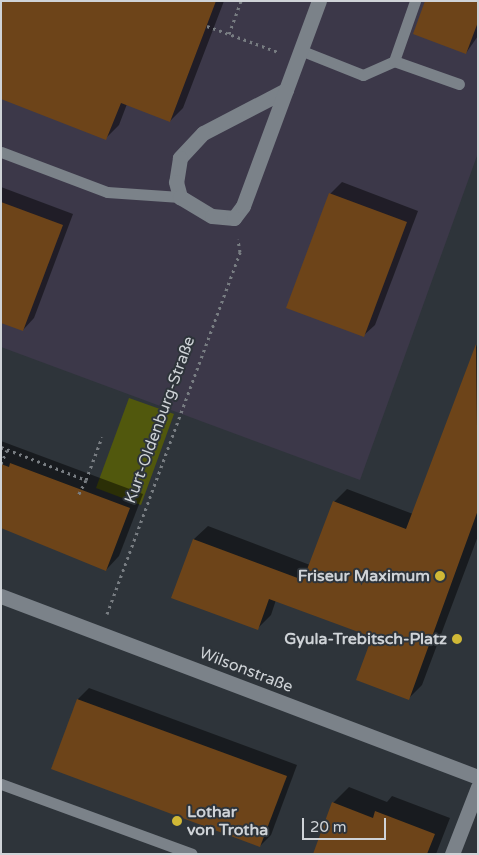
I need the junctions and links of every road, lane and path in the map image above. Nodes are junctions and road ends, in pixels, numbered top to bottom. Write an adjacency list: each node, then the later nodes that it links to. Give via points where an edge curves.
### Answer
1 (241, 1): 5 (path)
2 (319, 1): 6 (street)
3 (415, 1): 7 (lane)
4 (207, 26): 5 (path)
5 (229, 34): 6 (path)
6 (299, 55): 7 (lane, via 363,75); 9 (street)
7 (394, 60): 8 (lane)
8 (458, 84)
9 (286, 90): 11 (street, via 203,133 180,158 176,182); 12 (street, via 243,206)
10 (1, 152): 11 (lane, via 107,192)
11 (180, 197): 12 (street, via 212,216)
12 (234, 218): 20 (path, Kurt-Oldenburg-Straße, via 240,252)
13 (102, 437): 17 (path)
14 (1, 448): 15 (path)
15 (7, 450): 16 (path); 17 (path)
16 (2, 464)
17 (86, 480): 18 (path)
18 (79, 494)
19 (1, 596): 20 (street, Wilsonstraße)
20 (100, 634): 21 (street, Wilsonstraße)
21 (478, 777)
22 (1, 784): 24 (lane)
23 (478, 787): 25 (street)
24 (192, 854)
25 (452, 854)

